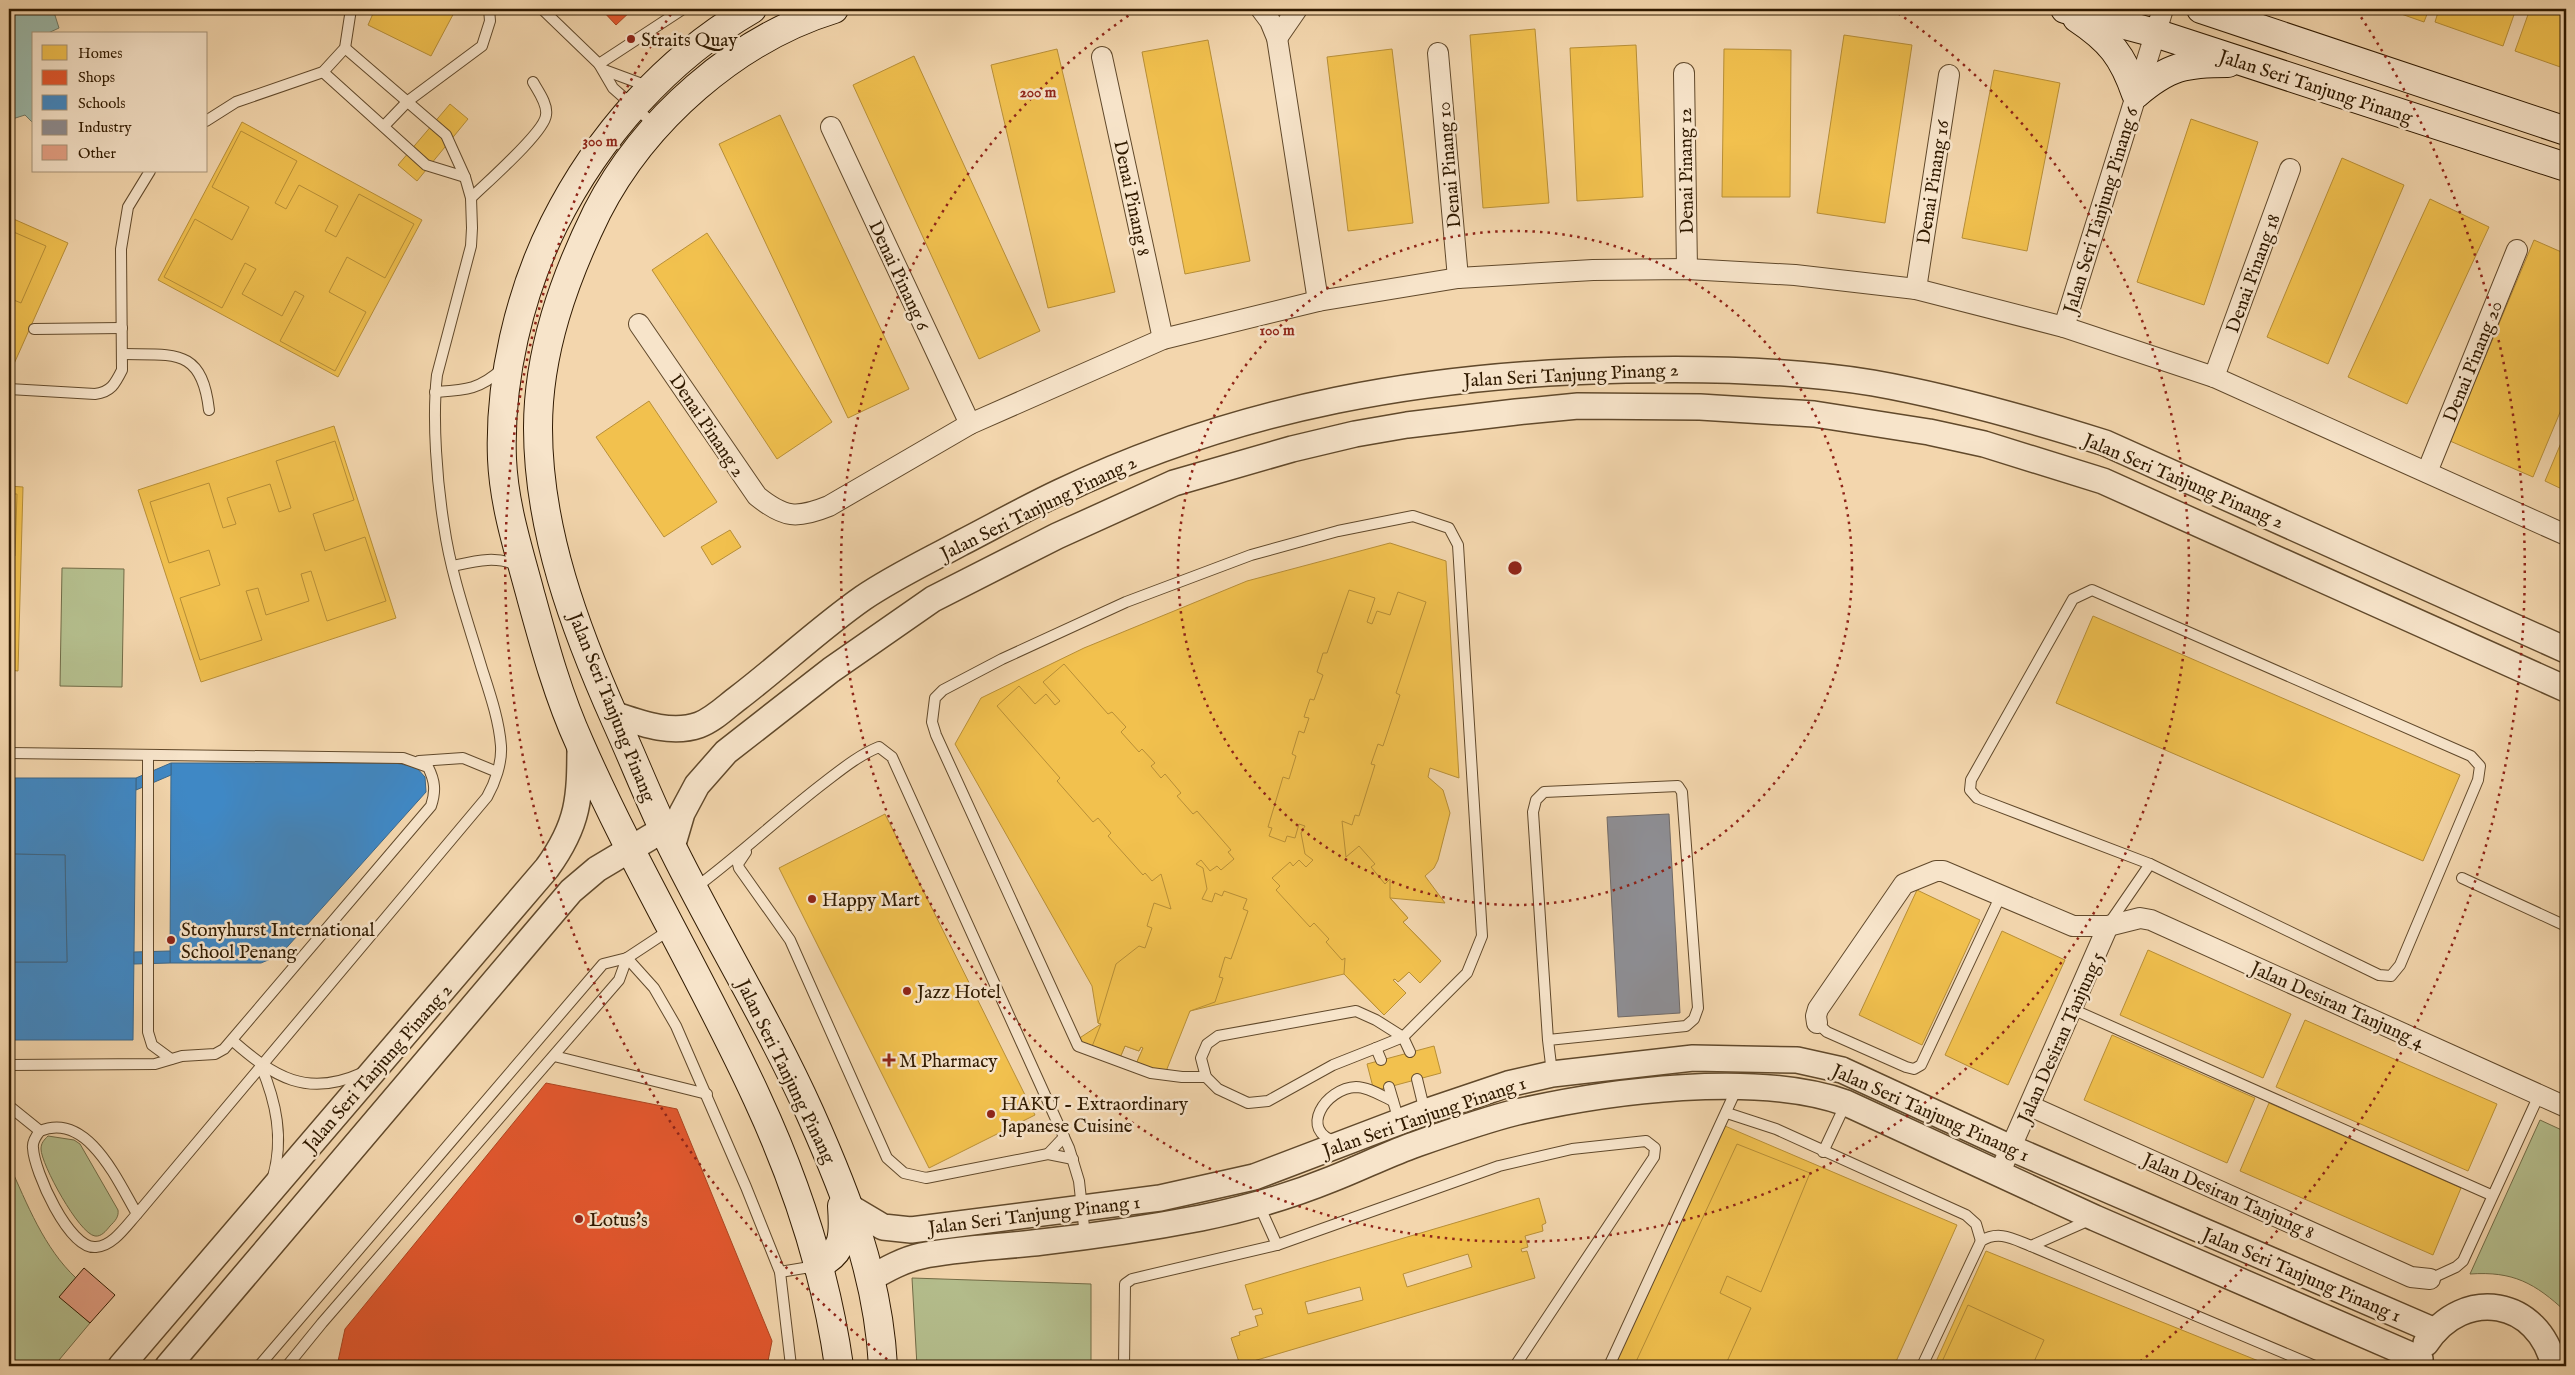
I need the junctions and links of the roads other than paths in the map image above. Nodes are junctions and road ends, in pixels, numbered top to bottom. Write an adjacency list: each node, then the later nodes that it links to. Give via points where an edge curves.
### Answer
1 (351, 9): 13 (lane)
2 (489, 9): 24 (lane, via 490,21 482,46)
3 (542, 9): 17 (lane)
4 (683, 9): 17 (lane)
5 (752, 9): 22 (main road, Jalan Seri Tanjung Pinang, via 713,34)
6 (834, 9): 29 (main road, Jalan Seri Tanjung Pinang, via 810,16 745,49 717,69)
7 (1261, 9): 12 (street, via 1270,20)
8 (1297, 9): 12 (street)
9 (2064, 9): 11 (main road, Jalan Seri Tanjung Pinang); 23 (main road, via 2107,40 2119,54)
10 (2214, 11): 30 (main road, Jalan Seri Tanjung Pinang)
11 (2159, 21): 16 (main road, Jalan Seri Tanjung Pinang); 23 (street, Jalan Seri Tanjung Pinang 6)
12 (1277, 38): 40 (street)
13 (345, 48): 18 (lane); 24 (lane)
14 (1438, 53): 38 (street, Denai Pinang 10)
15 (1102, 58): 45 (street, Denai Pinang 8)
16 (2243, 62): 23 (main road, via 2202,63 2175,68 2158,76); 31 (main road, Jalan Seri Tanjung Pinang)
17 (602, 67): 22 (lane); 25 (lane, via 610,85)
18 (323, 72): 26 (lane, via 236,102); 27 (lane)
19 (1684, 73): 37 (street, Denai Pinang 12)
20 (1948, 75): 39 (street, Denai Pinang 16)
21 (534, 82): 35 (lane, via 544,101 546,115 539,130)
22 (652, 87): 25 (main road, Jalan Seri Tanjung Pinang)
23 (2136, 94): 42 (street, Jalan Seri Tanjung Pinang 6)
24 (408, 101): 27 (lane); 34 (lane, via 446,135)
25 (632, 108): 29 (lane); 47 (main road, Jalan Seri Tanjung Pinang, via 607,136 573,186 546,241 524,303)
26 (208, 120)
27 (384, 126): 34 (lane, via 426,165)
28 (831, 126): 52 (street, Denai Pinang 6)
29 (656, 127): 59 (main road, Jalan Seri Tanjung Pinang, via 611,185 576,254 557,308 542,375 538,427 548,525 577,629)
30 (2566, 131)
31 (2566, 167)
32 (2290, 169): 48 (street, Denai Pinang 18)
33 (149, 172): 43 (lane, via 128,207 121,249)
34 (465, 177): 35 (lane)
35 (470, 198): 50 (lane, via 470,246 440,359)
36 (2517, 250): 53 (street, Denai Pinang 20)
37 (1687, 269): 38 (street, via 1593,270); 39 (street, via 1796,275)
38 (1458, 278): 40 (street)
39 (1916, 289): 42 (street)
40 (1318, 301): 45 (street)
41 (639, 324): 52 (street, Denai Pinang 2, via 757,496 771,508 787,515 807,515 829,506)
42 (2064, 327): 48 (street)
43 (122, 328): 44 (lane); 46 (lane)
44 (34, 329)
45 (1163, 339): 52 (street)
46 (123, 354): 49 (lane, via 122,370 114,387 106,392); 51 (lane, via 183,358 200,374)
47 (510, 362): 50 (lane, via 480,386 469,390); 56 (main road, Jalan Seri Tanjung Pinang, via 502,418 502,460 507,508)
48 (2214, 376): 53 (street)
49 (9, 389)
50 (435, 392): 55 (lane, via 438,478)
51 (210, 410)
52 (970, 424)
53 (2428, 472): 54 (street)
54 (2566, 535)
55 (453, 566): 56 (lane, via 500,559); 64 (lane, via 497,719 501,748)
56 (523, 569): 60 (main road, Jalan Seri Tanjung Pinang, via 547,654)
57 (2566, 650): 59 (street, Jalan Seri Tanjung Pinang 2, via 2105,443 2034,421 1956,400 1870,383 1696,368 1601,370 1524,373 1438,382 1288,409 1213,430 1136,458 1059,492 927,561 864,598 700,725 670,729)
58 (2566, 689): 65 (street, Jalan Seri Tanjung Pinang 2, via 2104,481 1993,446 1929,432 1814,414 1700,407 1578,406 1407,425 1292,449 1174,483 1057,536 933,599 831,670 726,752 696,785)
59 (613, 714): 65 (main road, Jalan Seri Tanjung Pinang)
60 (580, 744): 67 (main road, Jalan Seri Tanjung Pinang); 89 (street, Jalan Seri Tanjung Pinang 2, via 576,813 561,849)
61 (9, 753): 62 (lane)
62 (148, 755): 63 (lane, via 403,758); 86 (lane, via 148,1032 152,1044)
63 (418, 761): 64 (lane, via 463,758); 82 (lane, via 428,767 434,778 436,792 431,806)
64 (497, 772): 90 (lane, via 487,797)
65 (668, 838): 67 (street, Jalan Seri Tanjung Pinang 2); 70 (main road, Jalan Seri Tanjung Pinang)
66 (750, 844): 70 (lane, via 703,882); 71 (lane, via 738,864); 106 (lane, via 791,808 863,754 879,748 892,757)
67 (631, 848): 76 (main road, Jalan Seri Tanjung Pinang); 133 (street, Jalan Seri Tanjung Pinang 2, via 597,869 571,891)
68 (2150, 864): 68 (lane, via 1977,798 1970,790 1971,780 2073,599 2092,590 2471,756 2480,766 2478,780 2404,956 2391,976 2379,976); 74 (lane)
69 (2462, 878): 75 (lane)
70 (689, 880): 73 (main road, Jalan Seri Tanjung Pinang)
71 (755, 893): 73 (lane, via 734,870 727,870 706,886); 111 (lane, via 790,940 887,1158 904,1173 926,1178)
72 (2001, 895): 74 (street, Jalan Desiran Tanjung 4, via 2073,926); 79 (street, Jalan Desiran Tanjung 4, via 1943,871 1904,884 1818,1009); 79 (lane, via 1921,1065 1914,1069 1906,1067 1827,1032)
73 (703, 906): 114 (main road, Jalan Seri Tanjung Pinang, via 783,1053)
74 (2108, 926): 78 (street, Jalan Desiran Tanjung 5); 97 (street, Jalan Desiran Tanjung 4, via 2140,918 2151,920)
75 (2566, 926)
76 (672, 929): 77 (lane); 126 (main road, Jalan Seri Tanjung Pinang, via 756,1097 790,1176)
77 (627, 958): 85 (lane, via 619,980); 96 (lane, via 654,988 676,1026); 134 (lane, via 604,964)
78 (2072, 1009): 100 (street, Jalan Desiran Tanjung 5); 116 (lane)
79 (1818, 1022)
80 (1403, 1038): 83 (lane); 84 (lane); 92 (lane, via 1356,1011 1252,1029 1218,1036 1207,1044 1201,1058); 92 (lane, via 1467,972 1482,936 1458,545 1449,528 1413,516 1338,531 1251,555 1126,602 1002,659 934,698 932,722 936,735 1078,1046 1151,1073)
81 (1548, 1040): 81 (lane, via 1533,812 1536,800 1544,792 1678,786 1682,792 1698,1008 1694,1019 1686,1026); 91 (lane)
82 (232, 1041): 86 (lane, via 215,1054); 90 (lane)
83 (1376, 1048): 87 (lane); 92 (lane, via 1333,1065 1268,1101 1248,1103 1233,1098)
84 (1410, 1052)
85 (554, 1056): 96 (lane); 135 (lane)
86 (171, 1059): 88 (lane, via 156,1064)
87 (1381, 1060)
88 (9, 1065)
89 (378, 1065): 90 (lane, via 342,1082 326,1085 293,1080); 115 (street, Jalan Seri Tanjung Pinang 2)
90 (261, 1066): 115 (lane, via 274,1104 280,1141); 120 (lane)
91 (1552, 1074): 103 (street, Jalan Seri Tanjung Pinang 1, via 1508,1084); 109 (street, Jalan Seri Tanjung Pinang 1, via 1693,1058 1797,1060 1842,1070)
92 (1206, 1077)
93 (1417, 1079): 103 (lane)
94 (1737, 1086): 98 (street, Jalan Seri Tanjung Pinang 1, via 1795,1090); 104 (lane); 108 (street, Jalan Seri Tanjung Pinang 1, via 1610,1096 1525,1111)
95 (1389, 1088): 102 (lane)
96 (707, 1094): 127 (lane)
97 (2539, 1095): 101 (street, Jalan Desiran Tanjung 4); 116 (lane)
98 (1846, 1103): 110 (lane); 113 (street, Jalan Seri Tanjung Pinang 1)
99 (9, 1106): 105 (lane)
100 (2030, 1106): 109 (street, Jalan Desiran Tanjung 5); 129 (street, Jalan Desiran Tanjung 8, via 2411,1277)
101 (2566, 1107)
102 (1396, 1111): 103 (street, Jalan Seri Tanjung Pinang 1); 107 (street, Jalan Seri Tanjung Pinang 1); 107 (lane, via 1358,1087 1345,1088 1326,1100 1318,1114 1317,1126 1324,1136); 108 (street)
103 (1425, 1112)
104 (1727, 1113): 110 (lane, via 1776,1129); 141 (lane)
105 (40, 1131): 120 (lane, via 57,1127 70,1129 90,1142); 120 (lane, via 32,1146 34,1159 56,1210 76,1239 94,1248 103,1246)
106 (1064, 1138): 111 (lane); 112 (lane)
107 (1342, 1143): 119 (street, Jalan Seri Tanjung Pinang 1, via 1254,1177 1160,1198)
108 (1409, 1147): 117 (street, Jalan Seri Tanjung Pinang 1, via 1331,1180)
109 (2012, 1148): 113 (street); 130 (street, Jalan Seri Tanjung Pinang 1)
110 (1823, 1152): 123 (lane, via 1966,1215 1976,1224)
111 (1048, 1154): 112 (lane)
112 (1073, 1159): 119 (lane)
113 (2000, 1172): 121 (street, Jalan Seri Tanjung Pinang 1)
114 (840, 1181): 118 (main road, Jalan Seri Tanjung Pinang); 126 (main road, via 843,1223 839,1249 830,1260)
115 (268, 1194): 132 (street, Jalan Seri Tanjung Pinang 2)
116 (2492, 1195): 129 (lane, via 2463,1261)
117 (1259, 1205): 122 (street, Jalan Seri Tanjung Pinang 1); 124 (lane)
118 (851, 1208): 119 (street, Jalan Seri Tanjung Pinang 1, via 884,1227 911,1230); 128 (main road, Jalan Seri Tanjung Pinang)
119 (1082, 1208): 122 (lane)
120 (137, 1214)
121 (2095, 1218): 125 (lane); 131 (street, Jalan Seri Tanjung Pinang 1)
122 (1085, 1237): 128 (street, Jalan Seri Tanjung Pinang 1, via 920,1256)
123 (1981, 1241): 125 (lane, via 1990,1235 2004,1235); 142 (lane)
124 (1277, 1245): 139 (lane, via 1132,1279 1125,1284); 140 (lane, via 1499,1166 1572,1149 1646,1141 1652,1144 1656,1148 1654,1157)
125 (2031, 1246): 143 (lane)
126 (817, 1266): 127 (lane); 137 (main road, Jalan Seri Tanjung Pinang)
127 (780, 1272): 136 (lane)
128 (871, 1278): 138 (main road, Jalan Seri Tanjung Pinang)
129 (2430, 1278)
130 (2434, 1331): 131 (street); 144 (street, via 2449,1317 2468,1309 2487,1306 2507,1310 2525,1318 2540,1332 2550,1349)
131 (2420, 1362)
132 (121, 1366)
133 (168, 1366)
134 (259, 1366)
135 (287, 1366)
136 (791, 1366)
137 (839, 1366)
138 (883, 1366)
139 (1124, 1366)
140 (1515, 1366)
141 (1609, 1366)
142 (1922, 1366)
143 (2315, 1366)
144 (2554, 1366)

